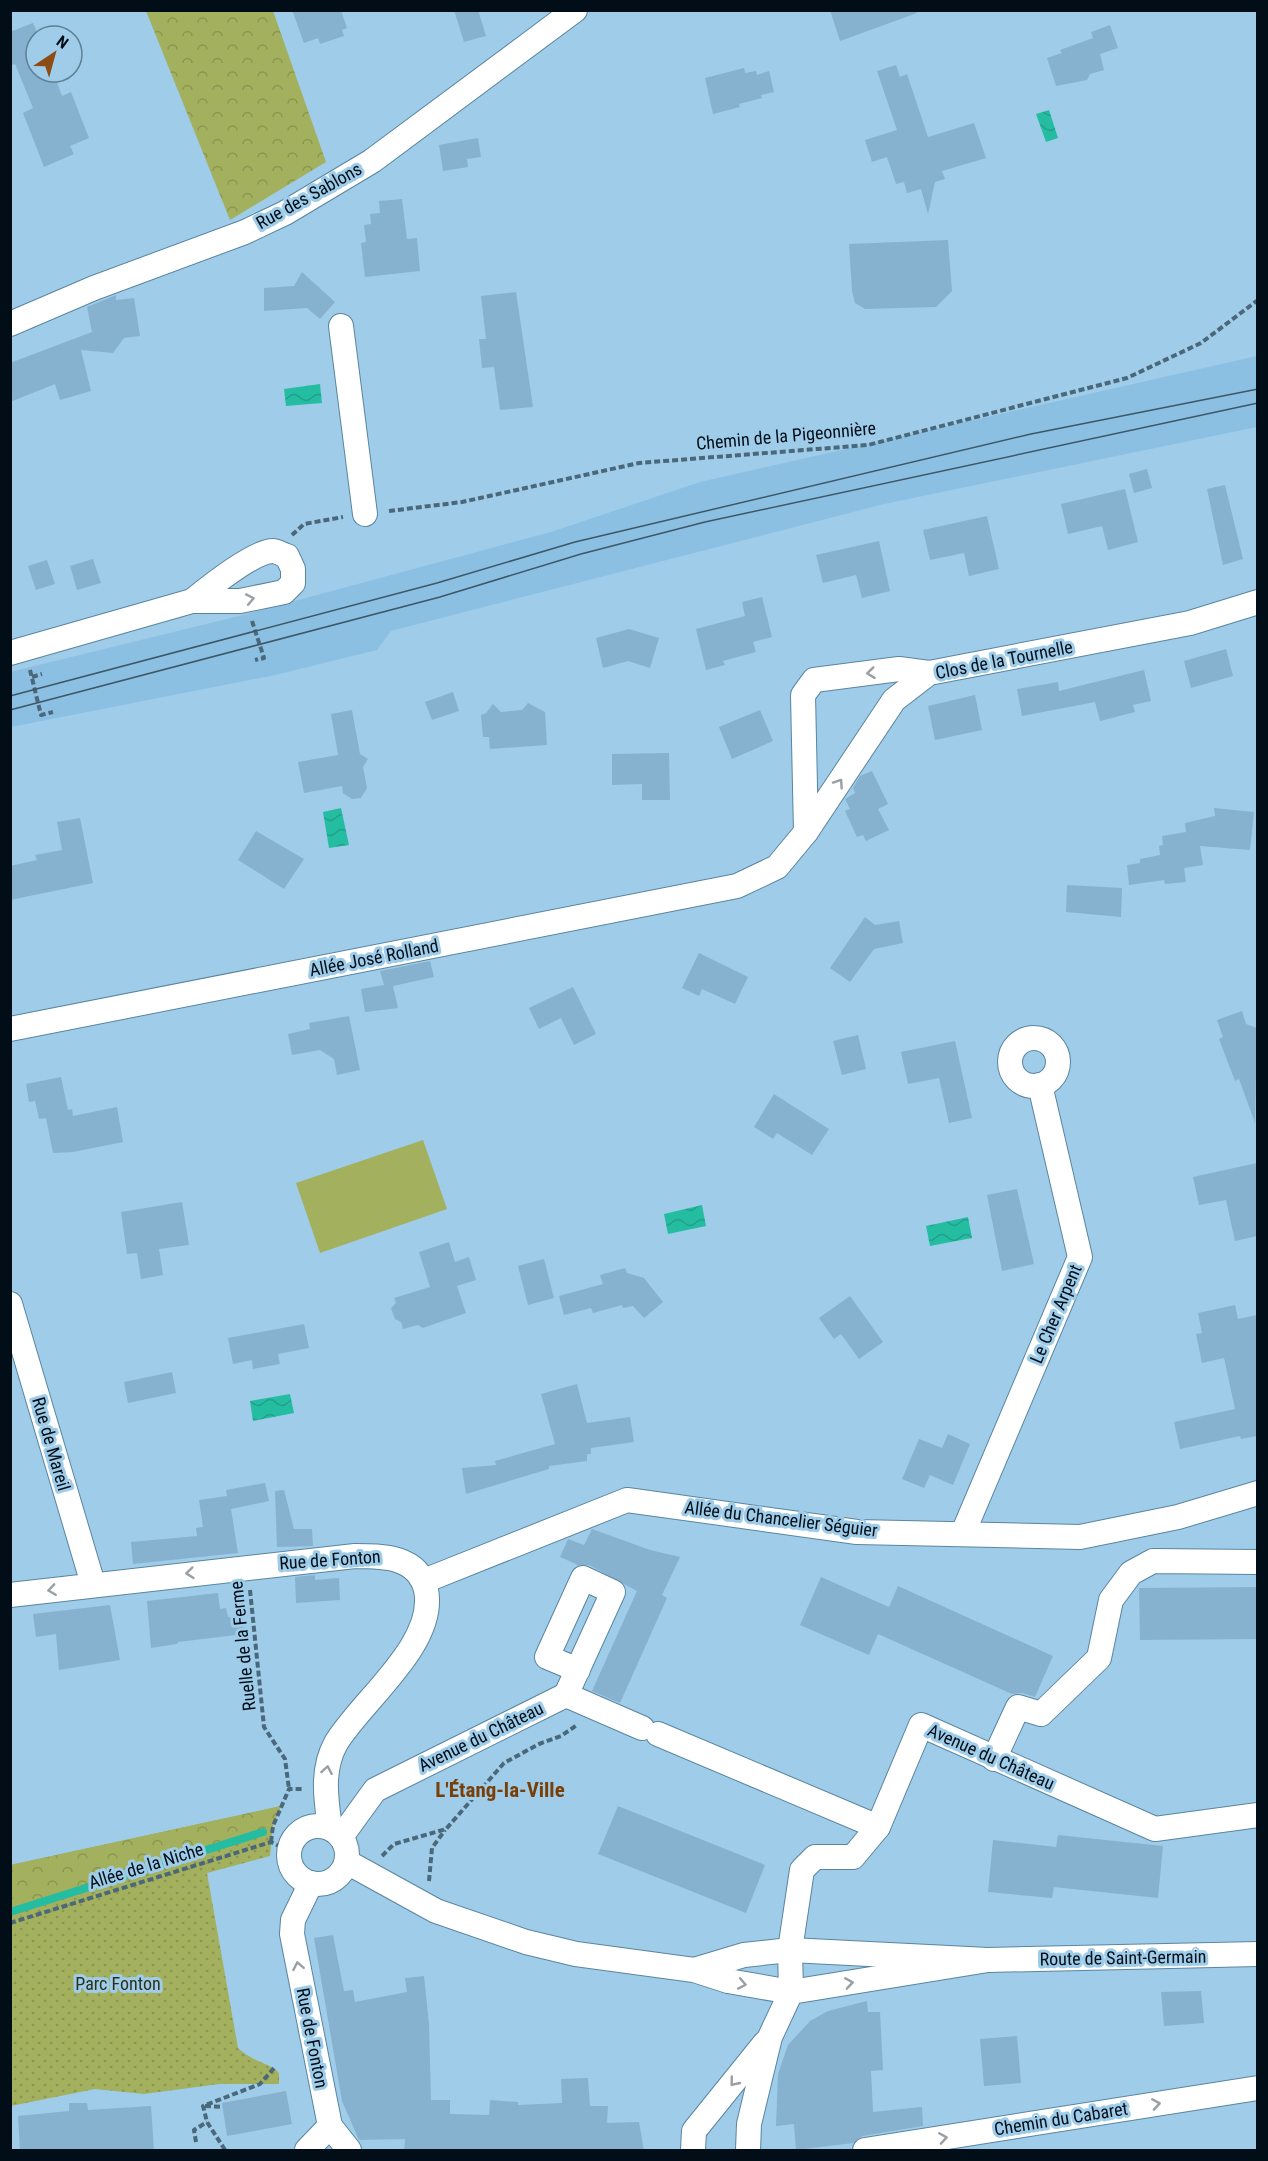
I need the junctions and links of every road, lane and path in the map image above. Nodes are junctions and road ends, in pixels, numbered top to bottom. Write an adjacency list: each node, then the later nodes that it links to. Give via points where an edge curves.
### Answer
1 (575, 10): 3 (street, Rue des Sablons, via 372,161 285,213)
2 (1257, 300): 5 (path, Chemin de la Pigeonnière, via 1201,343 1127,378 867,445 639,463 462,502)
3 (10, 324)
4 (341, 326): 5 (street)
5 (365, 514): 6 (path, Chemin de la Pigeonnière, via 304,524)
6 (279, 553): 7 (street, via 259,555); 7 (street, one-way to 6, via 240,601 284,592 293,583 293,568 286,556)
7 (192, 601): 10 (street)
8 (1257, 602): 12 (street, Clos de la Tournelle, via 1190,623)
9 (244, 622): 11 (path, via 252,620 264,658)
10 (18, 651): 14 (path)
11 (255, 660)
12 (929, 673): 16 (street, Clos de la Tournelle, one-way to 12, via 894,700); 16 (street, one-way to 16, via 899,669 814,680 803,695)
13 (42, 674): 14 (path)
14 (32, 677): 15 (path, via 41,715)
15 (52, 712)
16 (806, 832): 17 (street, Clos de la Tournelle, via 777,867)
17 (737, 886): 18 (street, Allée José Rolland)
18 (10, 1029)
19 (1040, 1085): 22 (street, Le Cher Arpent, via 1080,1257)
20 (10, 1304): 26 (street, Rue de Mareil)
21 (1257, 1493): 22 (street, Allée du Chancelier Séguier, via 1080,1538)
22 (963, 1533): 25 (street, Allée du Chancelier Séguier, via 857,1532 627,1500)
23 (1257, 1562): 31 (street, via 1153,1561 1131,1573 1111,1600 1098,1658 1041,1714 1018,1707)
24 (248, 1566): 25 (street, Rue de Fonton, via 355,1556 392,1557 411,1566); 26 (street, Rue de Fonton, one-way to 26); 33 (path, Ruelle de la Ferme, via 264,1727 285,1759)
25 (424, 1581): 32 (street, one-way to 25, via 327,1764 336,1743 420,1631 428,1600)
26 (93, 1584): 27 (street, Rue de Fonton, one-way to 27)
27 (10, 1595)
28 (578, 1670): 29 (street)
29 (566, 1695): 30 (street, Avenue du Château); 37 (street, Avenue du Château, via 375,1790)
30 (594, 1707): 35 (street, Avenue du Château); 36 (path, via 561,1736 504,1764)
31 (994, 1759): 34 (street, Avenue du Château, via 1155,1830); 35 (street, Avenue du Château, via 921,1725)
32 (325, 1788): 33 (path); 37 (street)
33 (289, 1789): 38 (path, via 273,1826)
34 (1257, 1815)
35 (878, 1827): 44 (street, via 853,1857 815,1857 802,1870)
36 (446, 1829): 40 (path, via 394,1844); 42 (path, via 432,1848 429,1884)
37 (335, 1833): 38 (street, via 312,1826); 39 (street, via 347,1849)
38 (280, 1846): 41 (street, via 296,1873); 43 (path, Allée de la Niche)
39 (346, 1862): 40 (street); 41 (street, via 333,1880)
40 (370, 1875): 42 (street)
41 (310, 1882): 55 (street, Rue de Fonton, one-way to 41, via 292,1934 293,1920)
42 (419, 1902): 47 (street, via 465,1923 525,1942 576,1954)
43 (10, 1923)
44 (790, 1950): 46 (street, Route de Saint-Germain); 47 (street, Route de Saint-Germain, via 744,1955); 48 (street)
45 (1257, 1954): 46 (street, Route de Saint-Germain)
46 (988, 1960): 48 (street, Route de Saint-Germain, one-way to 46)
47 (694, 1970): 48 (street, Route de Saint-Germain, one-way to 48, via 728,1981)
48 (791, 1992): 49 (street)
49 (771, 2037): 60 (street, one-way to 60, via 694,2131); 61 (street, via 749,2124)
50 (275, 2067): 52 (path, via 260,2084)
51 (1257, 2088): 62 (street, Chemin du Cabaret, one-way to 51)
52 (203, 2106): 53 (path); 54 (path)
53 (222, 2107)
54 (207, 2122): 56 (path, via 194,2130); 57 (path)
55 (330, 2126): 58 (street); 59 (street)
56 (196, 2142)
57 (225, 2151)
58 (307, 2151)
59 (350, 2151)
60 (693, 2151)
61 (748, 2151)
62 (864, 2151)

